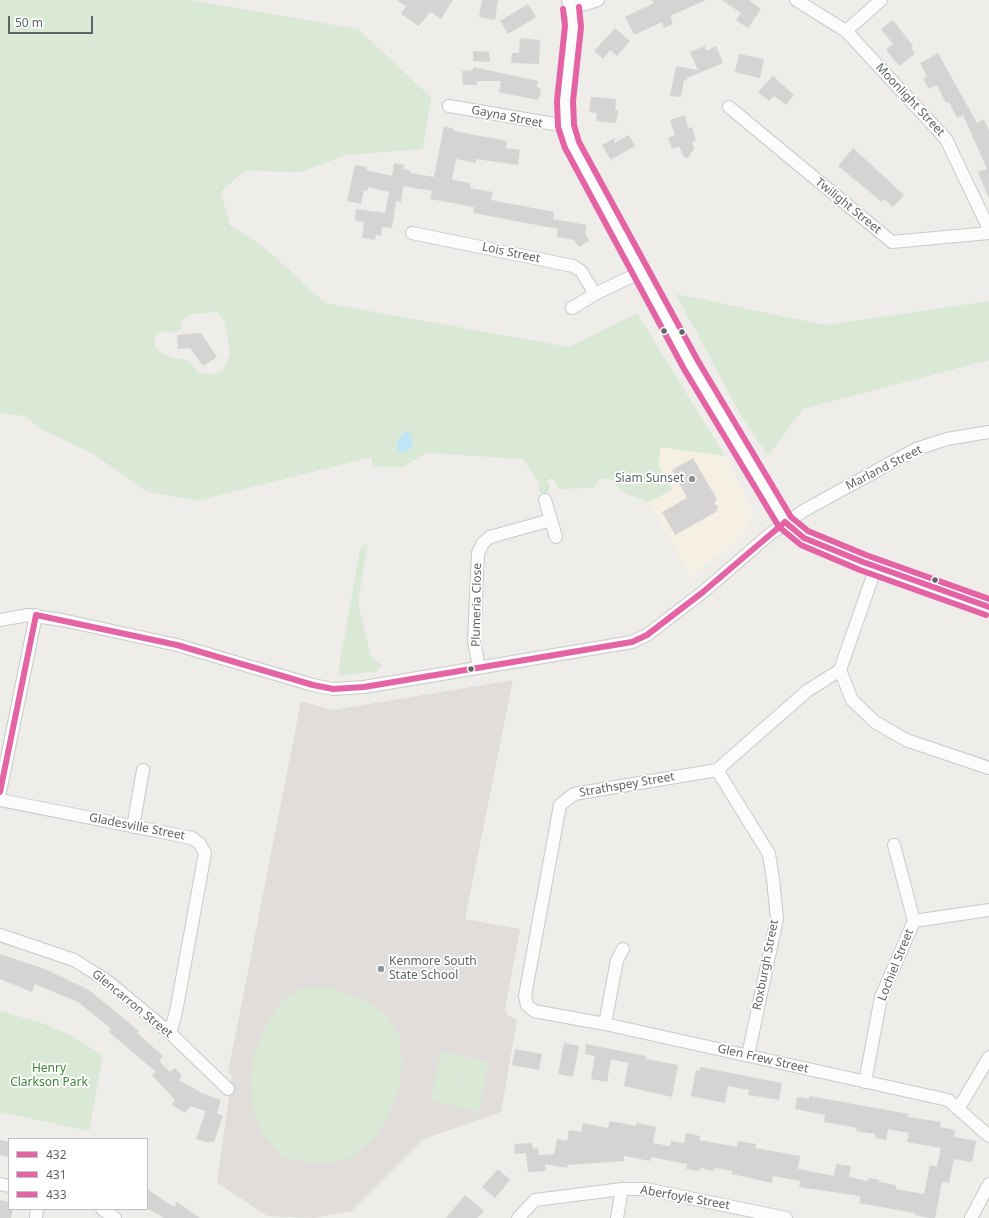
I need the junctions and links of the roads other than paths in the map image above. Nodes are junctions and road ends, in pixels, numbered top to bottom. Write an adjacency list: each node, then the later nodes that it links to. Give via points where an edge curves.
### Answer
1 (598, 0): 4 (street)
2 (796, 0): 5 (street, Moonlight Street)
3 (881, 0): 5 (street)
4 (569, 4): 8 (street, via 573,26 565,101)
5 (846, 31): 9 (street, Moonlight Street, via 946,139)
6 (449, 106): 8 (street, Gayna Street)
7 (728, 107): 9 (street, Twilight Street, via 892,242)
8 (566, 126): 11 (street, via 572,146)
9 (989, 231)
10 (412, 233): 12 (street, Lois Street, via 573,266 582,271)
11 (641, 272): 12 (street); 17 (street, via 691,365)
12 (595, 294): 13 (street)
13 (572, 308)
14 (989, 432): 17 (street, Marland Street, via 947,439 916,449)
15 (545, 500): 16 (street)
16 (551, 520): 18 (street); 23 (street, Plumeria Close, via 490,537 478,553 474,641)
17 (785, 522): 19 (street, via 804,538); 23 (street, Marland Street, via 703,592 647,635 632,642)
18 (556, 537)
19 (876, 567): 20 (street); 24 (street)
20 (989, 607)
21 (36, 615): 22 (street, Marland Street); 23 (street, Marland Street, via 177,645 313,685 333,688 364,687); 28 (street)
22 (0, 620)
23 (479, 668)
24 (840, 670): 25 (street, via 852,700 875,722 906,740); 27 (street, via 807,691)
25 (989, 768)
26 (143, 770): 30 (street)
27 (717, 770): 36 (street, Strathspey Street, via 574,794 560,805 526,996); 39 (street, Roxburgh Street, via 769,854 773,879 777,919)
28 (0, 792)
29 (0, 800): 30 (street, Gladesville Street)
30 (133, 826): 38 (street, Gladesville Street, via 192,838 205,852)
31 (894, 845): 33 (street)
32 (989, 910): 33 (street, Lochiel Street)
33 (914, 921): 41 (street, Lochiel Street, via 881,997)
34 (0, 935): 38 (street, Glencarron Street, via 74,960 106,980)
35 (623, 949): 37 (street, via 616,960)
36 (527, 1005): 37 (street, Glen Frew Street, via 534,1011)
37 (605, 1024): 39 (street, Glen Frew Street)
38 (170, 1033): 42 (street, Glencarron Street)
39 (748, 1055): 41 (street, Glen Frew Street)
40 (989, 1057): 43 (street)
41 (865, 1082): 43 (street, Glen Frew Street, via 948,1100)
42 (228, 1089)
43 (959, 1108): 44 (street, Glen Frew Street)
44 (989, 1136)
45 (989, 1184): 52 (street)
46 (622, 1189): 49 (street, Aberfoyle Street, via 535,1200); 50 (street); 51 (street, Aberfoyle Street, via 646,1188)
47 (103, 1210): 48 (street)
48 (115, 1218)
49 (518, 1218)
50 (617, 1218)
51 (785, 1218)
52 (971, 1218)

